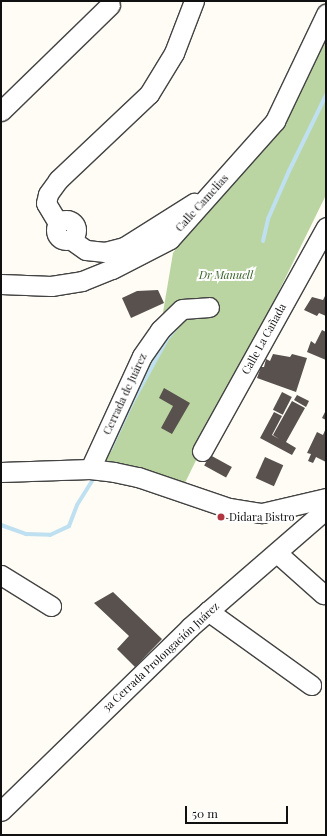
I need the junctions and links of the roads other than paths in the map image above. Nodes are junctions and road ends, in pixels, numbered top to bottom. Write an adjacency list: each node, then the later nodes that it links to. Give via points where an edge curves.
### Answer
1 (194, 1): 5 (street, via 174,53 149,94 58,180 48,194 46,203 58,223 55,232 57,236 61,239 70,239 86,250 105,252 124,247)
2 (110, 5): 4 (street)
3 (326, 14): 5 (street, Calle Camelias, via 276,120)
4 (1, 111)
5 (210, 193): 7 (street, Calle Camelias, via 170,239 112,269 82,281 51,286)
6 (326, 227): 9 (street, Calle La Cañada)
7 (1, 284)
8 (209, 307): 10 (street, Cerrada de Juárez, via 182,309 160,330 142,356)
9 (202, 451)
10 (90, 469): 11 (street); 12 (street, via 138,477 229,508 262,513)
11 (1, 472)
12 (326, 498)
13 (326, 509): 14 (street, 3a Cerrada Prolongación Juárez)
14 (277, 553): 16 (street); 18 (street, 3a Cerrada Prolongación Juárez)
15 (1, 575): 17 (street)
16 (323, 594)
17 (51, 606)
18 (208, 611): 19 (street); 20 (street, 3a Cerrada Prolongación Juárez)
19 (311, 685)
20 (1, 811)

